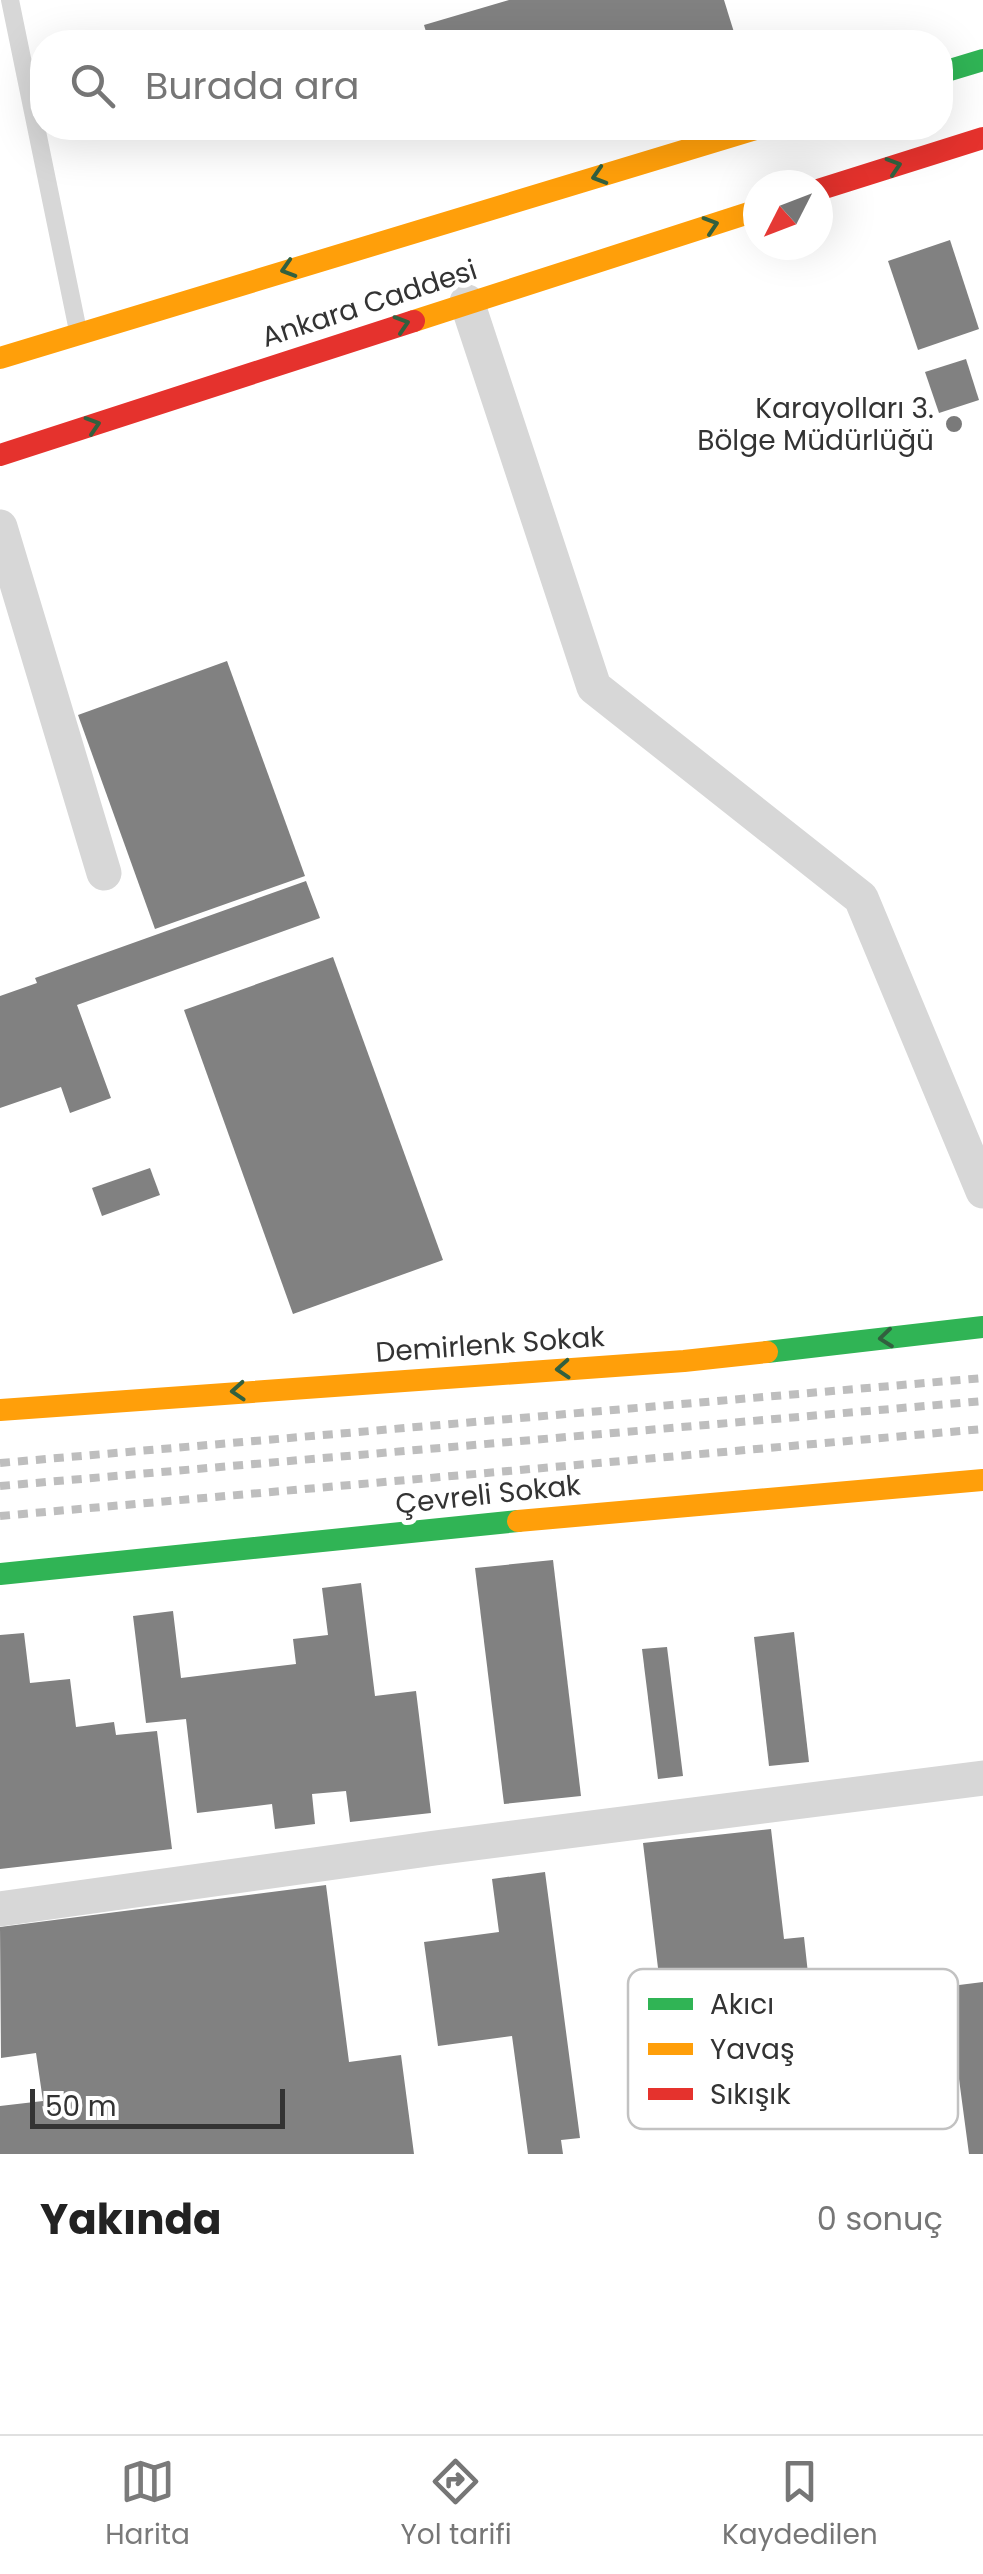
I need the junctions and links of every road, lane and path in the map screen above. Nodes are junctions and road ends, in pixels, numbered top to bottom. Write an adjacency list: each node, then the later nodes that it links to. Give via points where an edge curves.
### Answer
1 (10, 0): 4 (lane)
2 (983, 60): 3 (street)
3 (953, 69)
4 (30, 98)
5 (39, 140): 11 (lane)
6 (720, 140): 11 (street, Ankara Caddesi, one-way to 11)
7 (978, 140): 8 (street, one-way to 7)
8 (833, 185)
9 (743, 215): 10 (street, Ankara Caddesi, one-way to 9)
10 (466, 302): 13 (street, Ankara Caddesi, one-way to 10); 16 (street, via 594,687 861,898)
11 (78, 332): 12 (street, Ankara Caddesi)
12 (0, 358)
13 (0, 455)
14 (0, 528): 15 (street)
15 (104, 873)
16 (983, 1191)
17 (983, 1327): 18 (street, Demirlenk Sokak, one-way to 18, via 684,1361)
18 (0, 1410)
19 (983, 1480): 20 (street, Çevreli Sokak)
20 (0, 1574)
21 (983, 1778): 22 (street)
22 (0, 1910)

